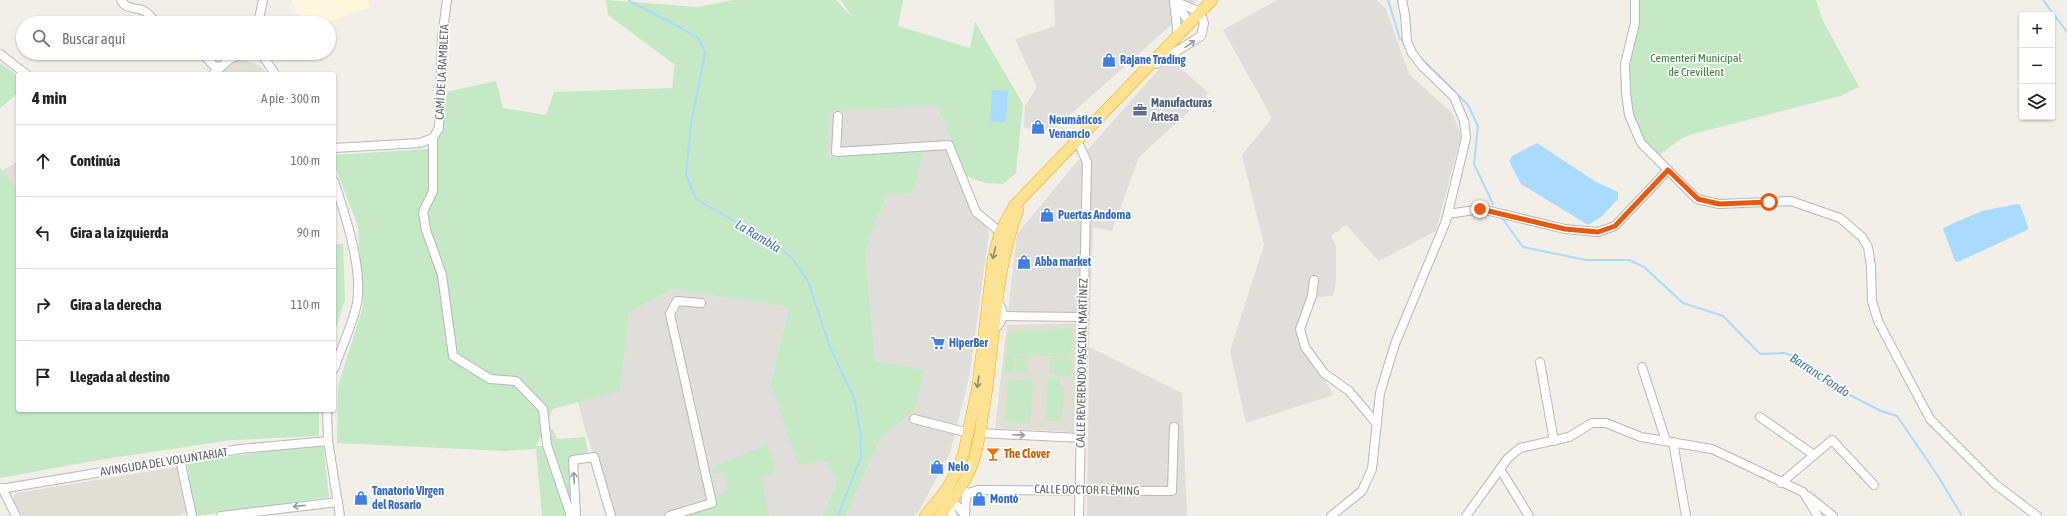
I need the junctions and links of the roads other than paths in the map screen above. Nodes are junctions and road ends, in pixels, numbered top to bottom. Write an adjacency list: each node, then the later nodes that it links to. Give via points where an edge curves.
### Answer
1 (121, 0): 9 (street, via 130,8 145,11)
2 (263, 0): 10 (street)
3 (447, 0): 23 (street, CAMÍ DE LA RAMBLETA, via 442,37 439,128)
4 (1174, 0): 8 (street); 11 (street); 12 (street)
5 (1212, 0): 8 (highway)
6 (1402, 0): 29 (street, via 1407,41 1412,53 1454,97 1464,121 1466,138)
7 (1635, 0): 26 (street, via 1635,23 1625,64 1629,115 1641,143)
8 (1200, 12): 11 (highway); 18 (street, one-way to 8, via 1201,36 1204,23)
9 (150, 16)
10 (260, 16)
11 (1190, 24): 12 (highway)
12 (1178, 37): 18 (highway)
13 (0, 54): 19 (street)
14 (208, 60): 17 (street, via 214,66)
15 (229, 60): 17 (street)
16 (266, 60): 21 (street)
17 (221, 67): 20 (street)
18 (1145, 71): 24 (highway)
19 (23, 72)
20 (215, 72)
21 (274, 72)
22 (838, 116): 30 (street, via 836,152 949,145 976,212)
23 (433, 138): 25 (street, via 420,143); 68 (street, CAMÍ DE LA RAMBLETA, via 433,191 423,212 426,230 442,275 453,356 490,379 516,380 543,409 547,445)
24 (1077, 140): 27 (highway); 35 (street, CALLE REVERENDO PASCUAL MARTÍNEZ, via 1087,162)
25 (336, 148)
26 (1668, 170): 29 (street, via 1615,226 1598,232 1565,229 1480,209); 82 (street, via 1698,199 1719,204 1791,201 1840,218 1862,237 1868,247 1872,301 1878,321 1930,419 1995,484)
27 (1035, 185): 30 (highway, via 1014,206); 33 (highway, via 1019,208 1009,235)
28 (336, 187): 38 (street, via 350,230 358,288 357,304)
29 (1448, 214): 43 (street, via 1395,344 1380,394)
30 (1000, 232): 45 (highway, one-way to 45, via 993,259)
31 (1314, 280): 43 (street, via 1312,296 1300,330 1305,347 1324,373 1349,392)
32 (701, 303): 71 (street, via 677,301 670,314 712,503)
33 (998, 303): 34 (street, via 1002,307); 36 (highway)
34 (1003, 316): 35 (street); 36 (street)
35 (1083, 317): 46 (street, CALLE REVERENDO PASCUAL MARTÍNEZ)
36 (995, 329): 45 (highway)
37 (1540, 362): 48 (street)
38 (336, 363)
39 (1642, 367): 49 (street)
40 (327, 412): 47 (street)
41 (1760, 417): 50 (street)
42 (914, 419): 45 (street)
43 (1377, 424): 76 (street, via 1372,469 1362,491)
44 (1174, 427): 57 (street, CALLE DOCTOR FLÉMING, via 1172,491)
45 (974, 433): 46 (street, one-way to 46); 53 (highway)
46 (1080, 438): 57 (street, CALLE REVERENDO PASCUAL MARTÍNEZ)
47 (328, 441): 51 (street, AVINGUDA DEL VOLUNTARIAT, via 240,449); 60 (street)
48 (1554, 441): 49 (street, via 1569,437 1592,423 1606,423 1641,437); 52 (street, via 1520,448)
49 (1669, 441): 54 (street, via 1712,449); 79 (street)
50 (1814, 455): 54 (street); 55 (street, via 1832,440)
51 (180, 459): 56 (street, AVINGUDA DEL VOLUNTARIAT); 65 (street)
52 (1500, 469): 77 (street); 78 (street)
53 (963, 472): 59 (street); 61 (highway); 62 (highway)
54 (1781, 483): 58 (street)
55 (1874, 485)
56 (1, 488): 64 (street)
57 (1079, 490): 59 (street, CALLE DOCTOR FLÉMING, via 978,490); 75 (street, CALLE REVERENDO PASCUAL MARTÍNEZ)
58 (1803, 492): 80 (street); 81 (street)
59 (966, 497): 63 (street)
60 (338, 502): 66 (street, one-way to 66); 67 (street)
61 (936, 504): 62 (street); 72 (highway)
62 (949, 504): 63 (street, via 956,505); 73 (highway); 74 (street)
63 (965, 515)
64 (16, 516)
65 (192, 516)
66 (221, 516)
67 (340, 516)
68 (571, 516)
69 (576, 516): 70 (street, one-way to 70, via 573,460 594,457)
70 (611, 516)
71 (669, 516)
72 (925, 516)
73 (939, 516)
74 (953, 516)
75 (1079, 516)
76 (1331, 516)
77 (1466, 516)
78 (1529, 516)
79 (1686, 516)
80 (1818, 516)
81 (1833, 516)
82 (2037, 516)

